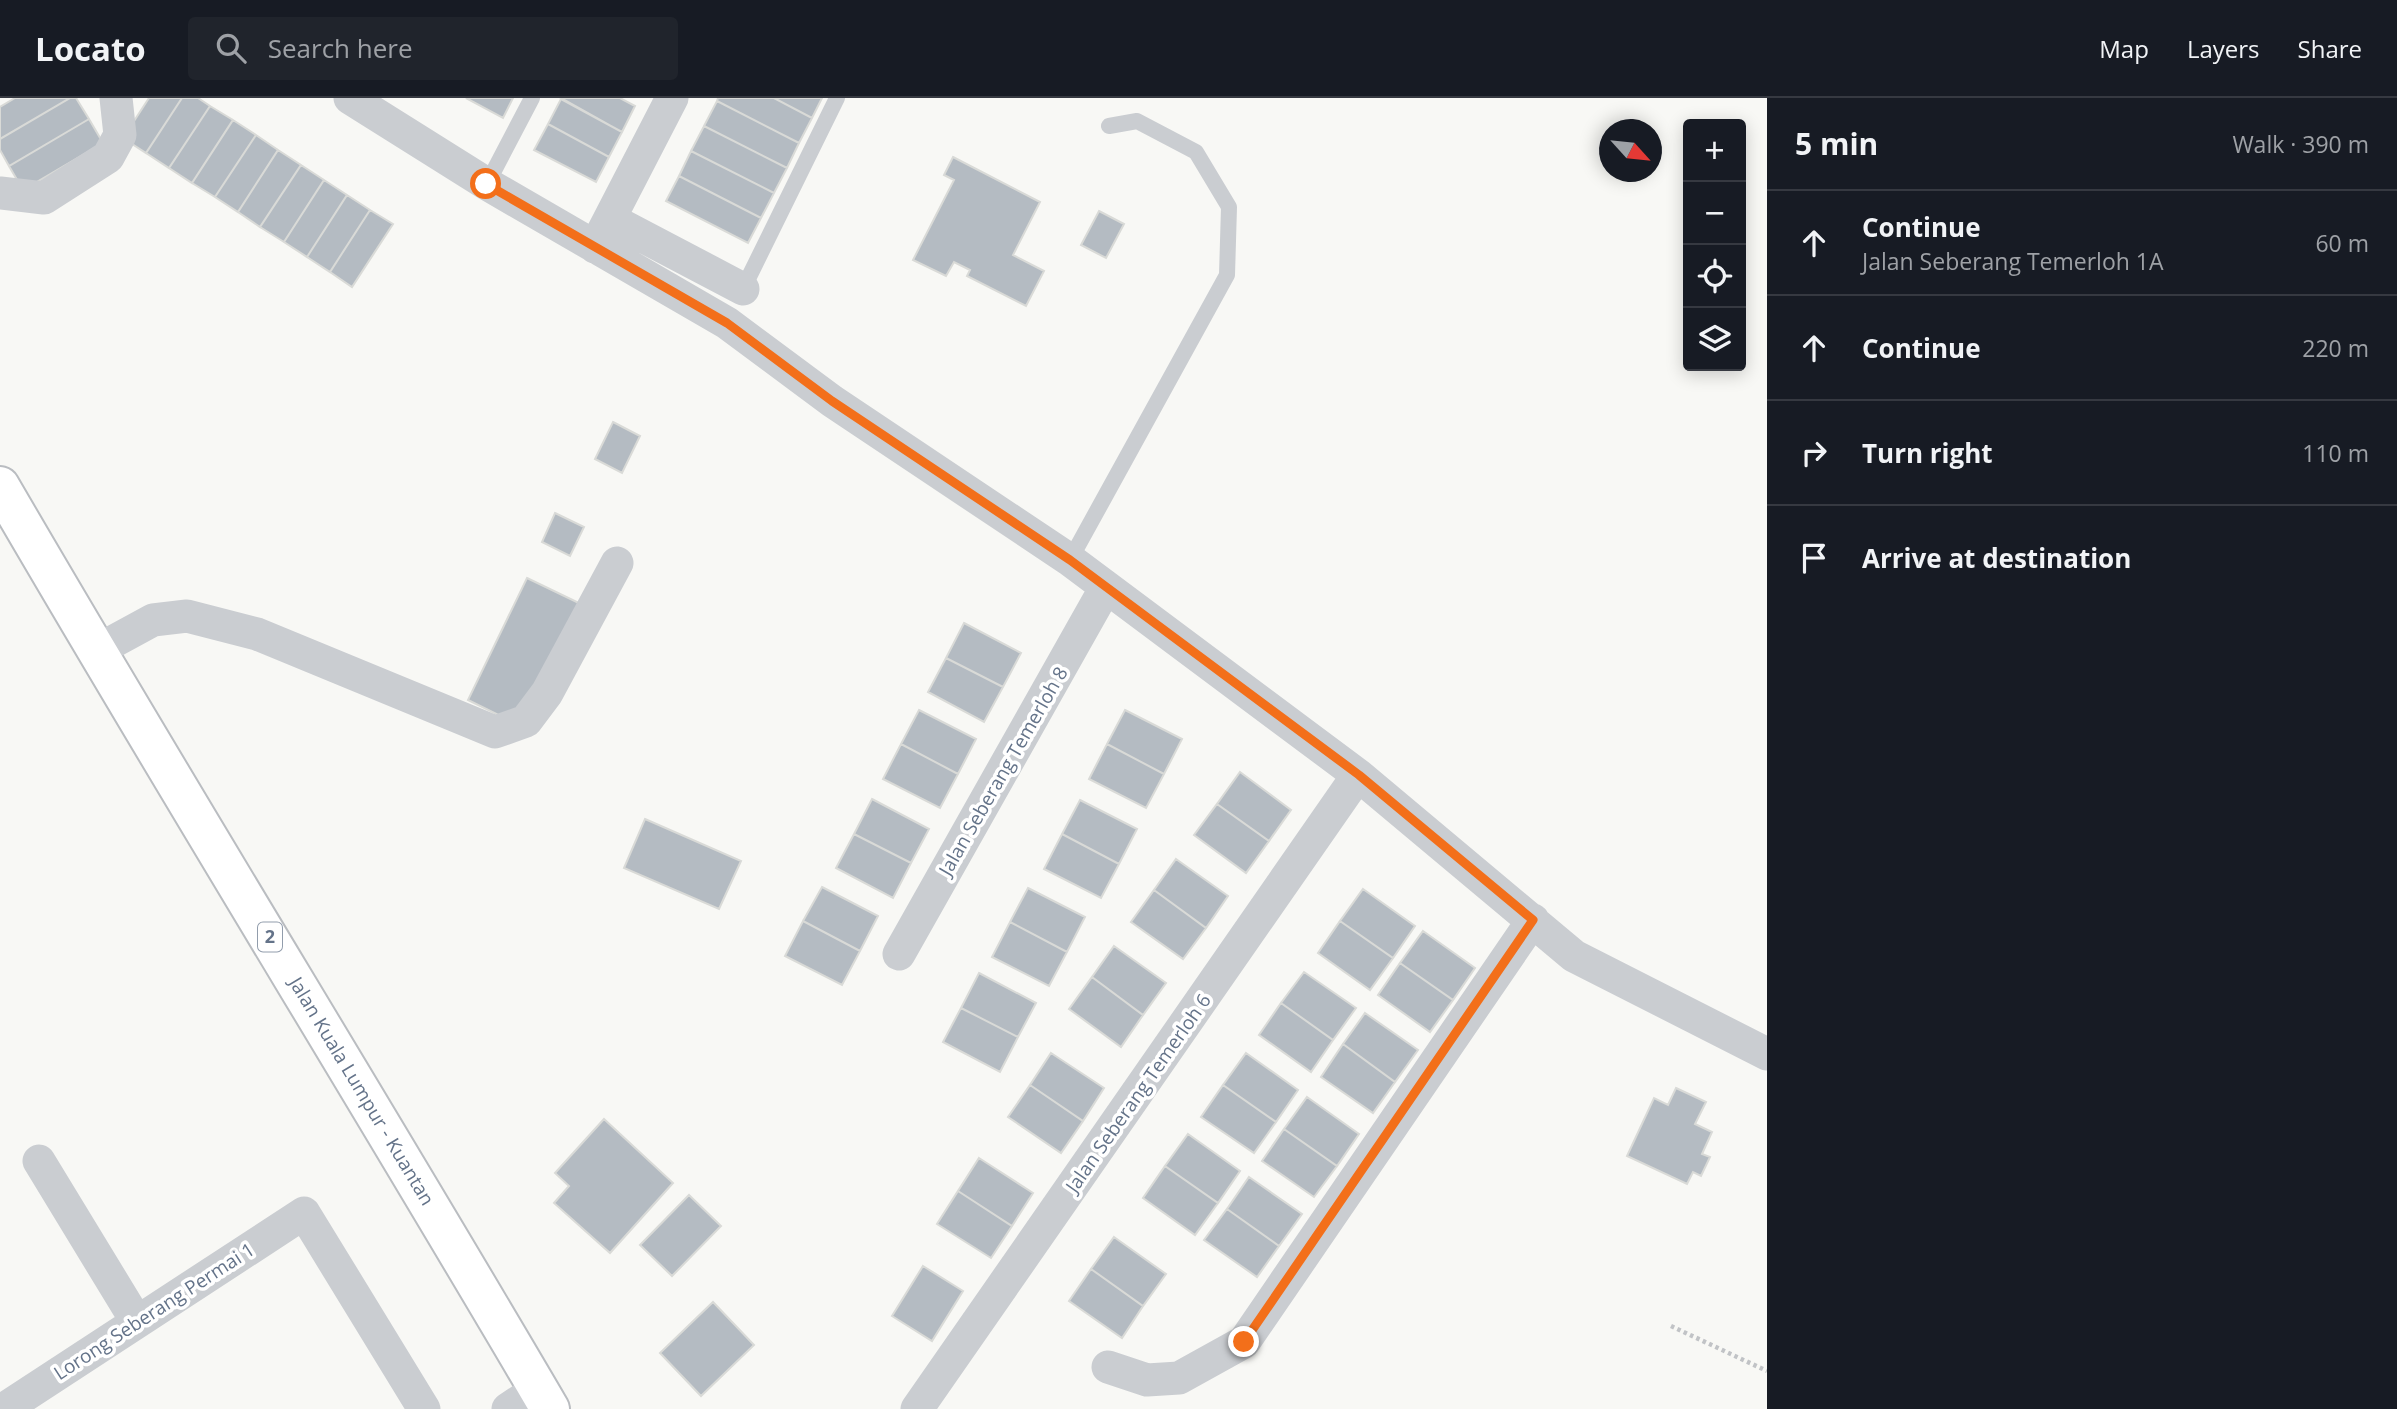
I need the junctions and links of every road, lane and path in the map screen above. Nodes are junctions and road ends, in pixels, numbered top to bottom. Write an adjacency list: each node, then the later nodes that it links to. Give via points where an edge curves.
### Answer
1 (116, 98): 8 (street, via 120,135 108,157 44,198)
2 (532, 98): 7 (lane)
3 (673, 98): 9 (street)
4 (837, 98): 10 (lane)
5 (364, 102): 7 (street)
6 (1109, 126): 12 (lane, via 1137,121 1196,152 1229,206 1227,275)
7 (486, 184): 9 (street)
8 (0, 193)
9 (602, 233): 10 (street); 12 (street, via 832,401)
10 (743, 289)
11 (0, 486): 15 (highway, Jalan Kuala Lumpur - Kuantan / 2)
12 (1070, 560): 14 (street)
13 (617, 563): 15 (street, via 547,693 526,721 495,732 257,634 187,616 153,620)
14 (1107, 587): 16 (street); 18 (street, Jalan Seberang Temerloh 8)
15 (96, 652): 25 (highway, Jalan Kuala Lumpur - Kuantan / 2, via 326,1029)
16 (1359, 775): 17 (street); 28 (street, Jalan Seberang Temerloh 6)
17 (1533, 920): 19 (street, via 1574,956); 23 (street, via 1244,1342 1179,1378 1147,1380)
18 (899, 954)
19 (1767, 1054)
20 (38, 1161): 21 (street)
21 (137, 1322): 26 (street, Lorong Seberang Permai 1); 27 (street, Lorong Seberang Permai 1, via 304,1213)
22 (1671, 1326): 24 (path)
23 (1108, 1367)
24 (1767, 1371)
25 (532, 1402)
26 (4, 1409)
27 (424, 1409)
28 (917, 1409)

